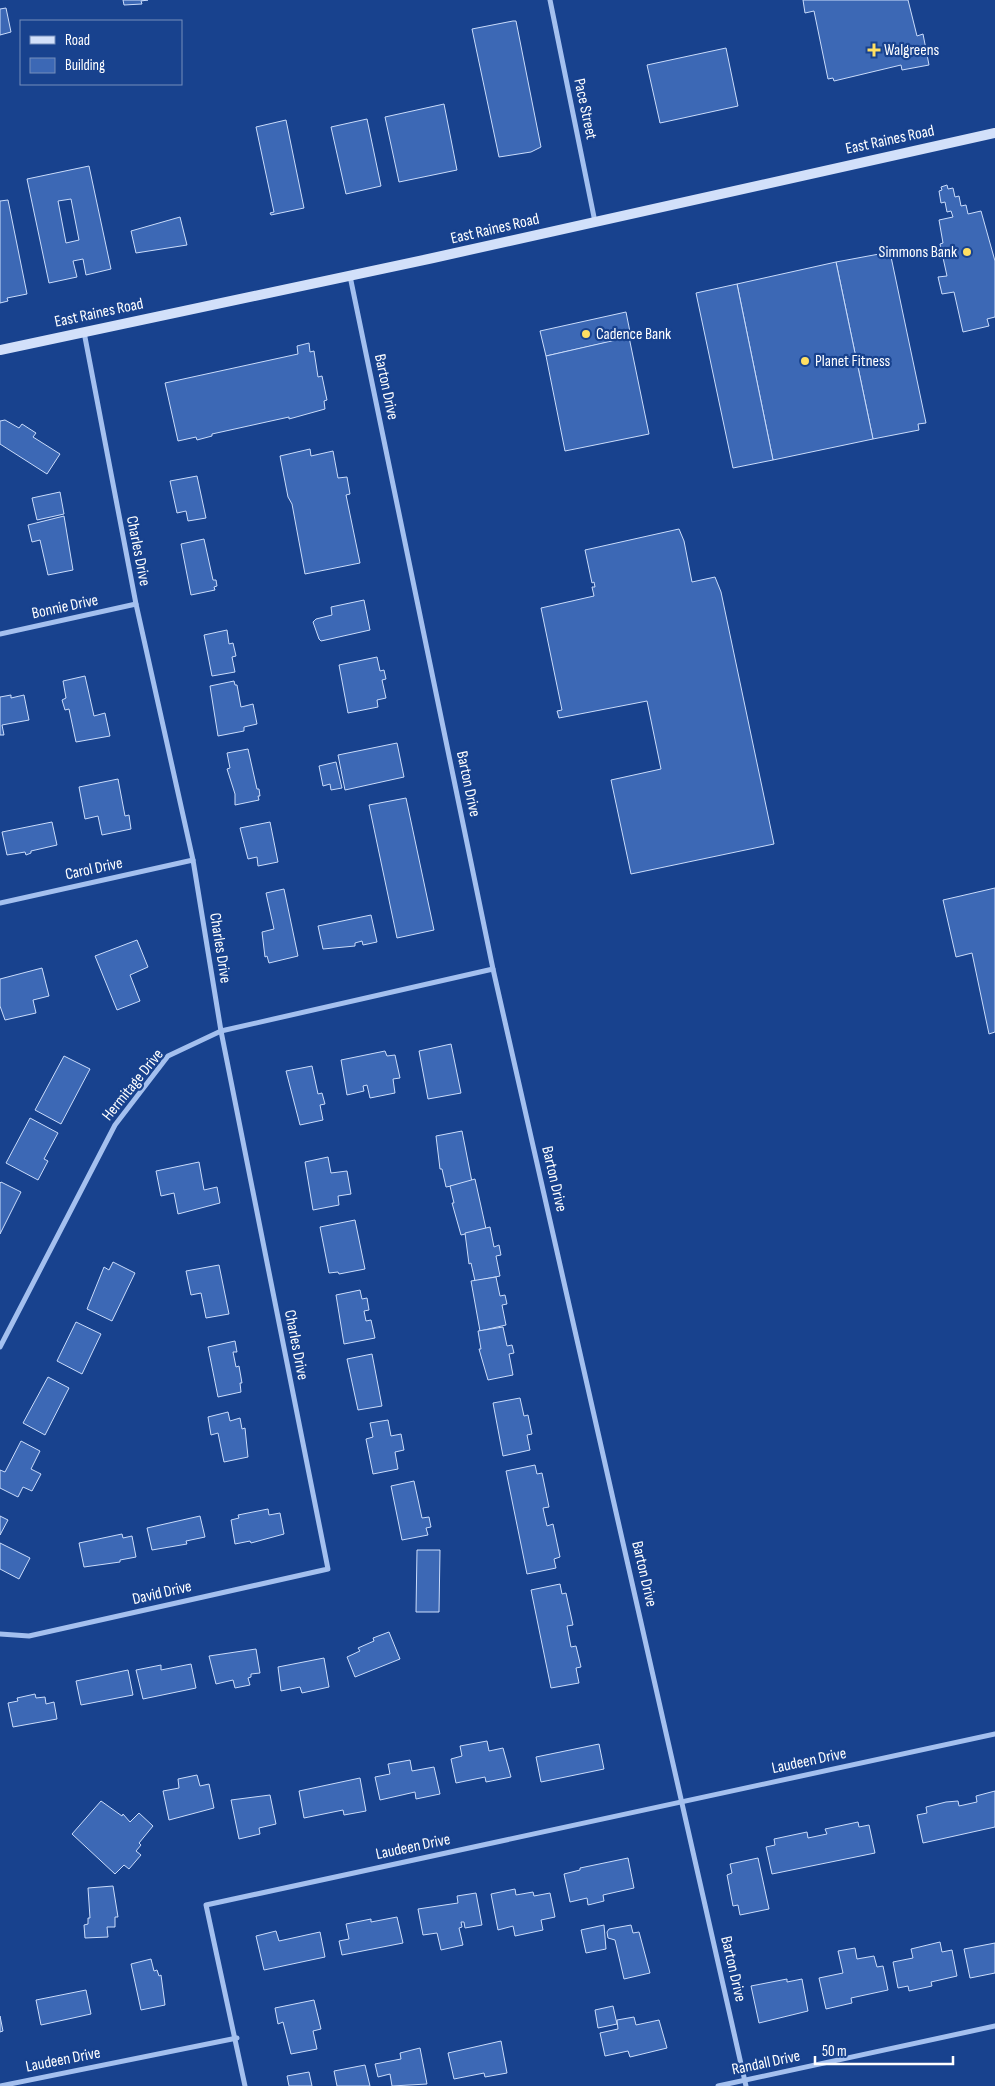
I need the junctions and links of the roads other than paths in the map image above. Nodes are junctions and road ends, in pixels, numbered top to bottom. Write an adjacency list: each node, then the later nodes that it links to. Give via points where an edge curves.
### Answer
1 (550, 0): 3 (street, Pace Street)
2 (995, 133): 3 (main road, East Raines Road)
3 (596, 222): 4 (main road, East Raines Road)
4 (350, 276): 5 (main road, East Raines Road); 11 (street, Barton Drive)
5 (84, 332): 6 (main road, East Raines Road); 7 (street, Charles Drive)
6 (0, 350)
7 (136, 604): 8 (street, Bonnie Drive); 9 (street, Charles Drive)
8 (0, 634)
9 (193, 860): 10 (street, Carol Drive); 12 (street, Charles Drive)
10 (0, 903)
11 (493, 969): 12 (street, Hermitage Drive); 17 (street, Barton Drive)
12 (221, 1031): 13 (street, Hermitage Drive, via 168,1056 115,1125); 14 (street, Charles Drive)
13 (0, 1346)
14 (328, 1569): 15 (street, David Drive, via 29,1636)
15 (0, 1634)
16 (995, 1734): 17 (street, Laudeen Drive)
17 (682, 1800): 19 (street, Laudeen Drive, via 206,1905); 20 (street, Barton Drive)
18 (995, 2026): 20 (street, Randall Drive)
19 (237, 2038): 21 (street, Laudeen Drive); 22 (street)
20 (745, 2083): 23 (street, Randall Drive)
21 (0, 2086)
22 (245, 2086)
23 (718, 2086)

